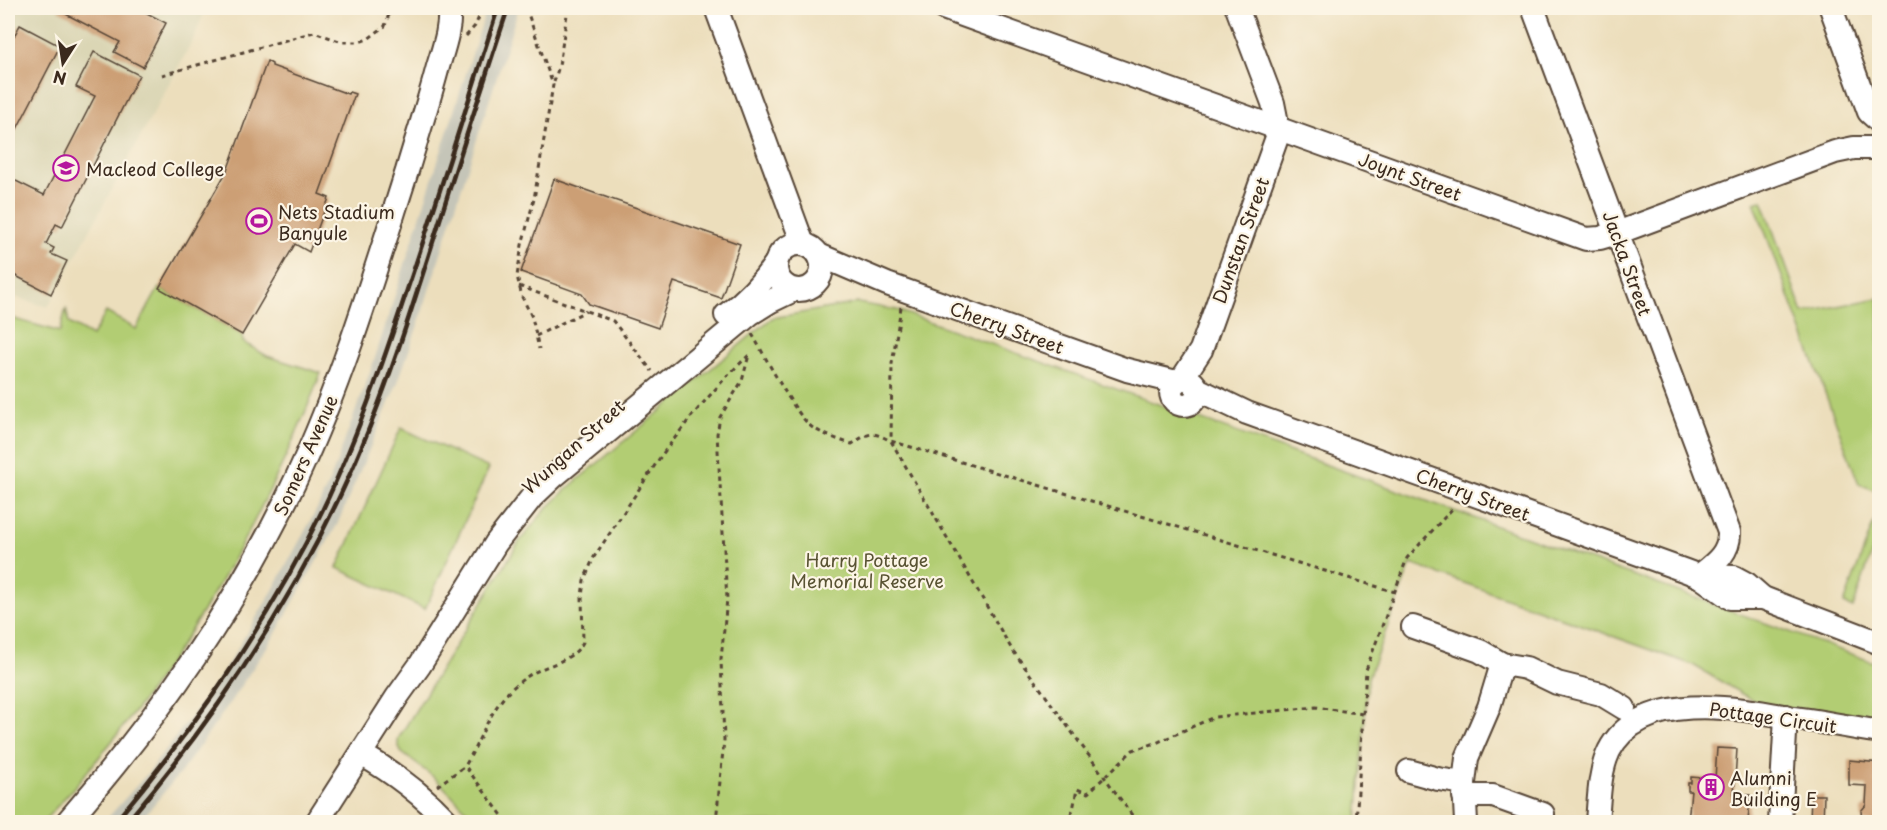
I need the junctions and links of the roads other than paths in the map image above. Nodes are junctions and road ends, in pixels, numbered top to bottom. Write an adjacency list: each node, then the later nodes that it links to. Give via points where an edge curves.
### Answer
1 (439, 8): 8 (street, Somers Avenue)
2 (449, 8): 8 (street, Somers Avenue)
3 (716, 8): 13 (street)
4 (943, 8): 11 (street, Joynt Street)
5 (1237, 8): 11 (street, Dunstan Street, via 1273,103)
6 (1533, 8): 14 (street, Jacka Street)
7 (1830, 8): 9 (street)
8 (446, 39): 33 (street, Somers Avenue, via 348,354 289,495 202,649 135,740)
9 (1868, 80): 10 (street, via 1869,112)
10 (1879, 120): 12 (street, via 1874,136)
11 (1277, 128): 14 (street, Joynt Street, via 1580,237 1593,239); 20 (street, Dunstan Street)
12 (1876, 147): 14 (street, Joynt Street, via 1835,152)
13 (771, 156): 15 (street); 16 (street, via 779,212)
14 (1617, 233): 21 (street, Jacka Street, via 1729,532 1726,548 1716,563)
15 (811, 249): 16 (street, via 790,245); 17 (street, via 823,270); 18 (street, Cherry Street)
16 (778, 258): 19 (street, via 776,271 782,284); 25 (street, Wungan Street, via 750,296 545,467 501,514 436,616)
17 (816, 284): 18 (street, Cherry Street, via 840,279); 19 (street)
18 (896, 287): 20 (street, Cherry Street)
19 (794, 290): 25 (street, Wungan Street, via 743,320 532,497 496,543)
20 (1186, 390): 21 (street, Cherry Street)
21 (1692, 573): 23 (street, Cherry Street, via 1730,598 1762,598)
22 (1413, 627): 24 (street, via 1480,651)
23 (1880, 643)
24 (1502, 664): 26 (street, via 1526,668 1557,683 1601,694); 31 (street, via 1467,758)
25 (397, 697): 29 (street, Wungan Street)
26 (1624, 708)
27 (1786, 716): 28 (street, Pottage Circuit); 37 (street, Pottage Circuit, via 1733,708 1689,707 1642,719 1610,751 1602,778); 38 (street)
28 (1880, 732)
29 (361, 754): 34 (street, Wungan Street); 35 (street, via 401,779)
30 (1409, 771): 31 (street)
31 (1464, 790): 32 (street); 36 (street)
32 (1543, 814)
33 (66, 822)
34 (317, 822)
35 (448, 822)
36 (1466, 822)
37 (1597, 822)
38 (1780, 822)

